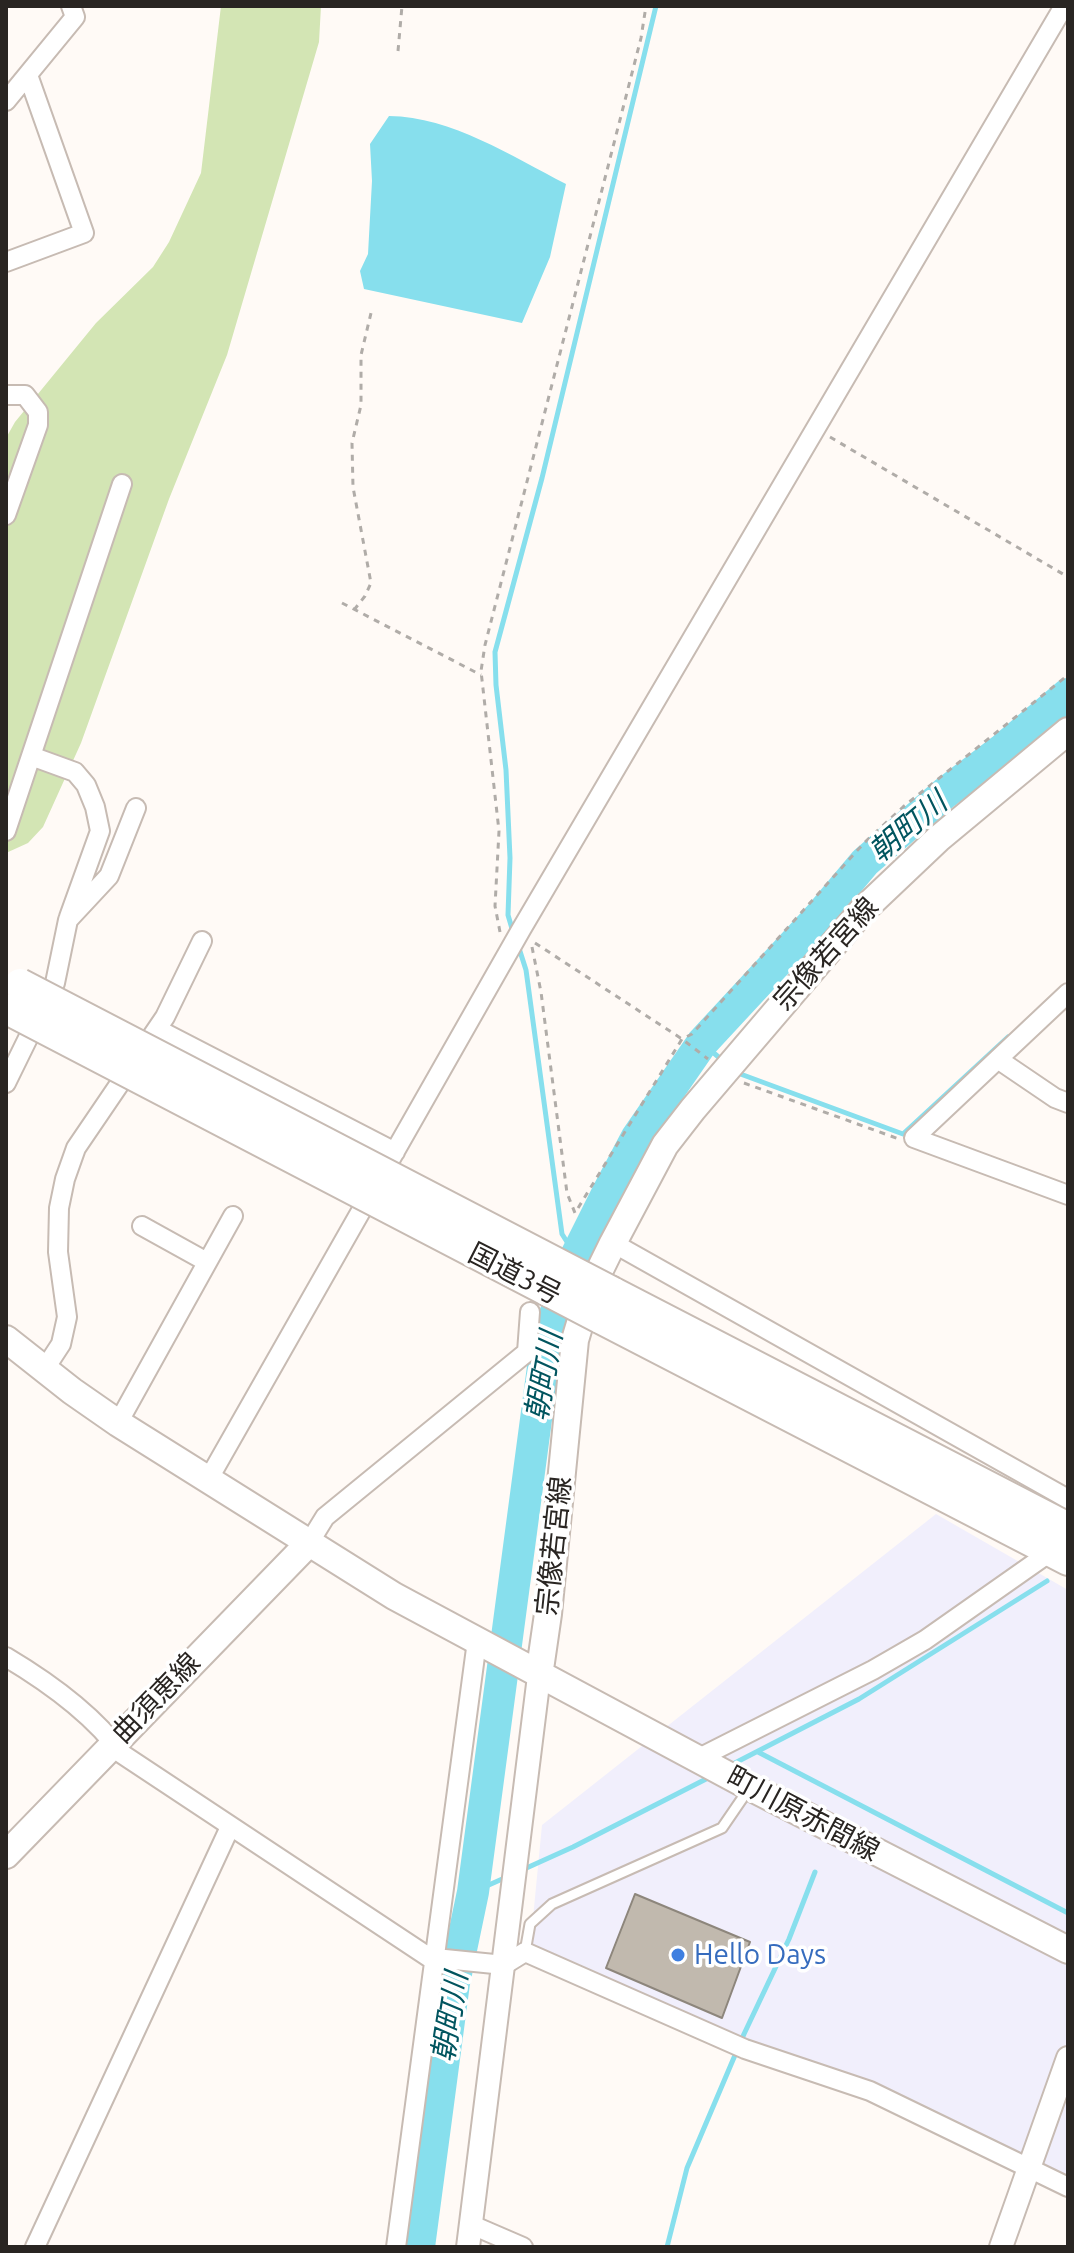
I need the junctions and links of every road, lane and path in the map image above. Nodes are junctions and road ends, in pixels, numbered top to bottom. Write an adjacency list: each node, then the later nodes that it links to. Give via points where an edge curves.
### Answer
1 (402, 6): 5 (path)
2 (646, 6): 17 (path)
3 (1064, 6): 11 (street)
4 (77, 10): 6 (street)
5 (398, 51)
6 (28, 75): 7 (street); 8 (street, via 84,233)
7 (6, 101)
8 (6, 262)
9 (371, 313): 16 (path, via 352,443 353,487 371,583)
10 (6, 395): 13 (street, via 25,395 38,412)
11 (816, 429): 14 (path); 25 (street)
12 (122, 484): 20 (street)
13 (6, 515)
14 (1068, 577)
15 (342, 603): 16 (path)
16 (354, 610): 17 (path)
17 (481, 675): 25 (path, via 499,831 495,906)
18 (1068, 675): 29 (path, via 864,843)
19 (1068, 731): 31 (main road, 宗像若宮線, via 938,839 862,911)
20 (31, 756): 22 (street); 23 (street, via 75,772 95,807 100,831)
21 (136, 808): 23 (street, via 109,876)
22 (6, 831)
23 (68, 920): 32 (street, via 55,983)
24 (202, 941): 28 (street)
25 (507, 955): 35 (street)
26 (1068, 993): 30 (street)
27 (10, 995): 48 (highway, 国道3号, bridge)
28 (157, 1029): 35 (street); 43 (street, via 76,1148 65,1179 58,1252 67,1317 61,1344)
29 (682, 1039): 29 (path, via 674,1049 575,1213 567,1193 530,940); 31 (path)
30 (999, 1060): 33 (street); 34 (street)
31 (724, 1072): 34 (path, via 901,1139); 39 (main road, 宗像若宮線, via 665,1145)
32 (6, 1083)
33 (1068, 1103)
34 (914, 1138): 36 (street)
35 (395, 1152): 45 (street)
36 (1068, 1195)
37 (233, 1216): 40 (street)
38 (142, 1226): 40 (street)
39 (613, 1243): 46 (street); 51 (main road, 宗像若宮線, via 590,1290 575,1340)
40 (207, 1262): 44 (street)
41 (530, 1312): 47 (street, via 527,1352 325,1517)
42 (6, 1339): 43 (main road)
43 (44, 1370): 44 (main road)
44 (118, 1423): 45 (main road)
45 (208, 1480): 47 (main road)
46 (1068, 1499)
47 (309, 1543): 49 (main road); 52 (main road, 曲須恵線)
48 (1064, 1545): 53 (street, via 925,1640)
49 (477, 1641): 51 (main road); 59 (street)
50 (6, 1657): 52 (street, via 59,1693)
51 (539, 1676): 53 (main road, 町川原赤間線); 60 (street)
52 (113, 1743): 55 (street); 56 (main road, 曲須恵線)
53 (699, 1758): 54 (main road, 町川原赤間線)
54 (750, 1787): 57 (main road, 町川原赤間線); 58 (lane, via 722,1828 552,1904 530,1924)
55 (230, 1827): 59 (street); 65 (street)
56 (6, 1855)
57 (1068, 1950)
58 (525, 1952): 60 (street); 62 (street, via 745,2049 870,2091)
59 (434, 1959): 60 (street); 66 (street)
60 (493, 1965): 64 (street)
61 (1068, 2058): 62 (street)
62 (1027, 2169): 63 (street); 68 (street)
63 (1068, 2187)
64 (470, 2236): 67 (street)
65 (35, 2247)
66 (396, 2247)
67 (523, 2247)
68 (1001, 2247)

